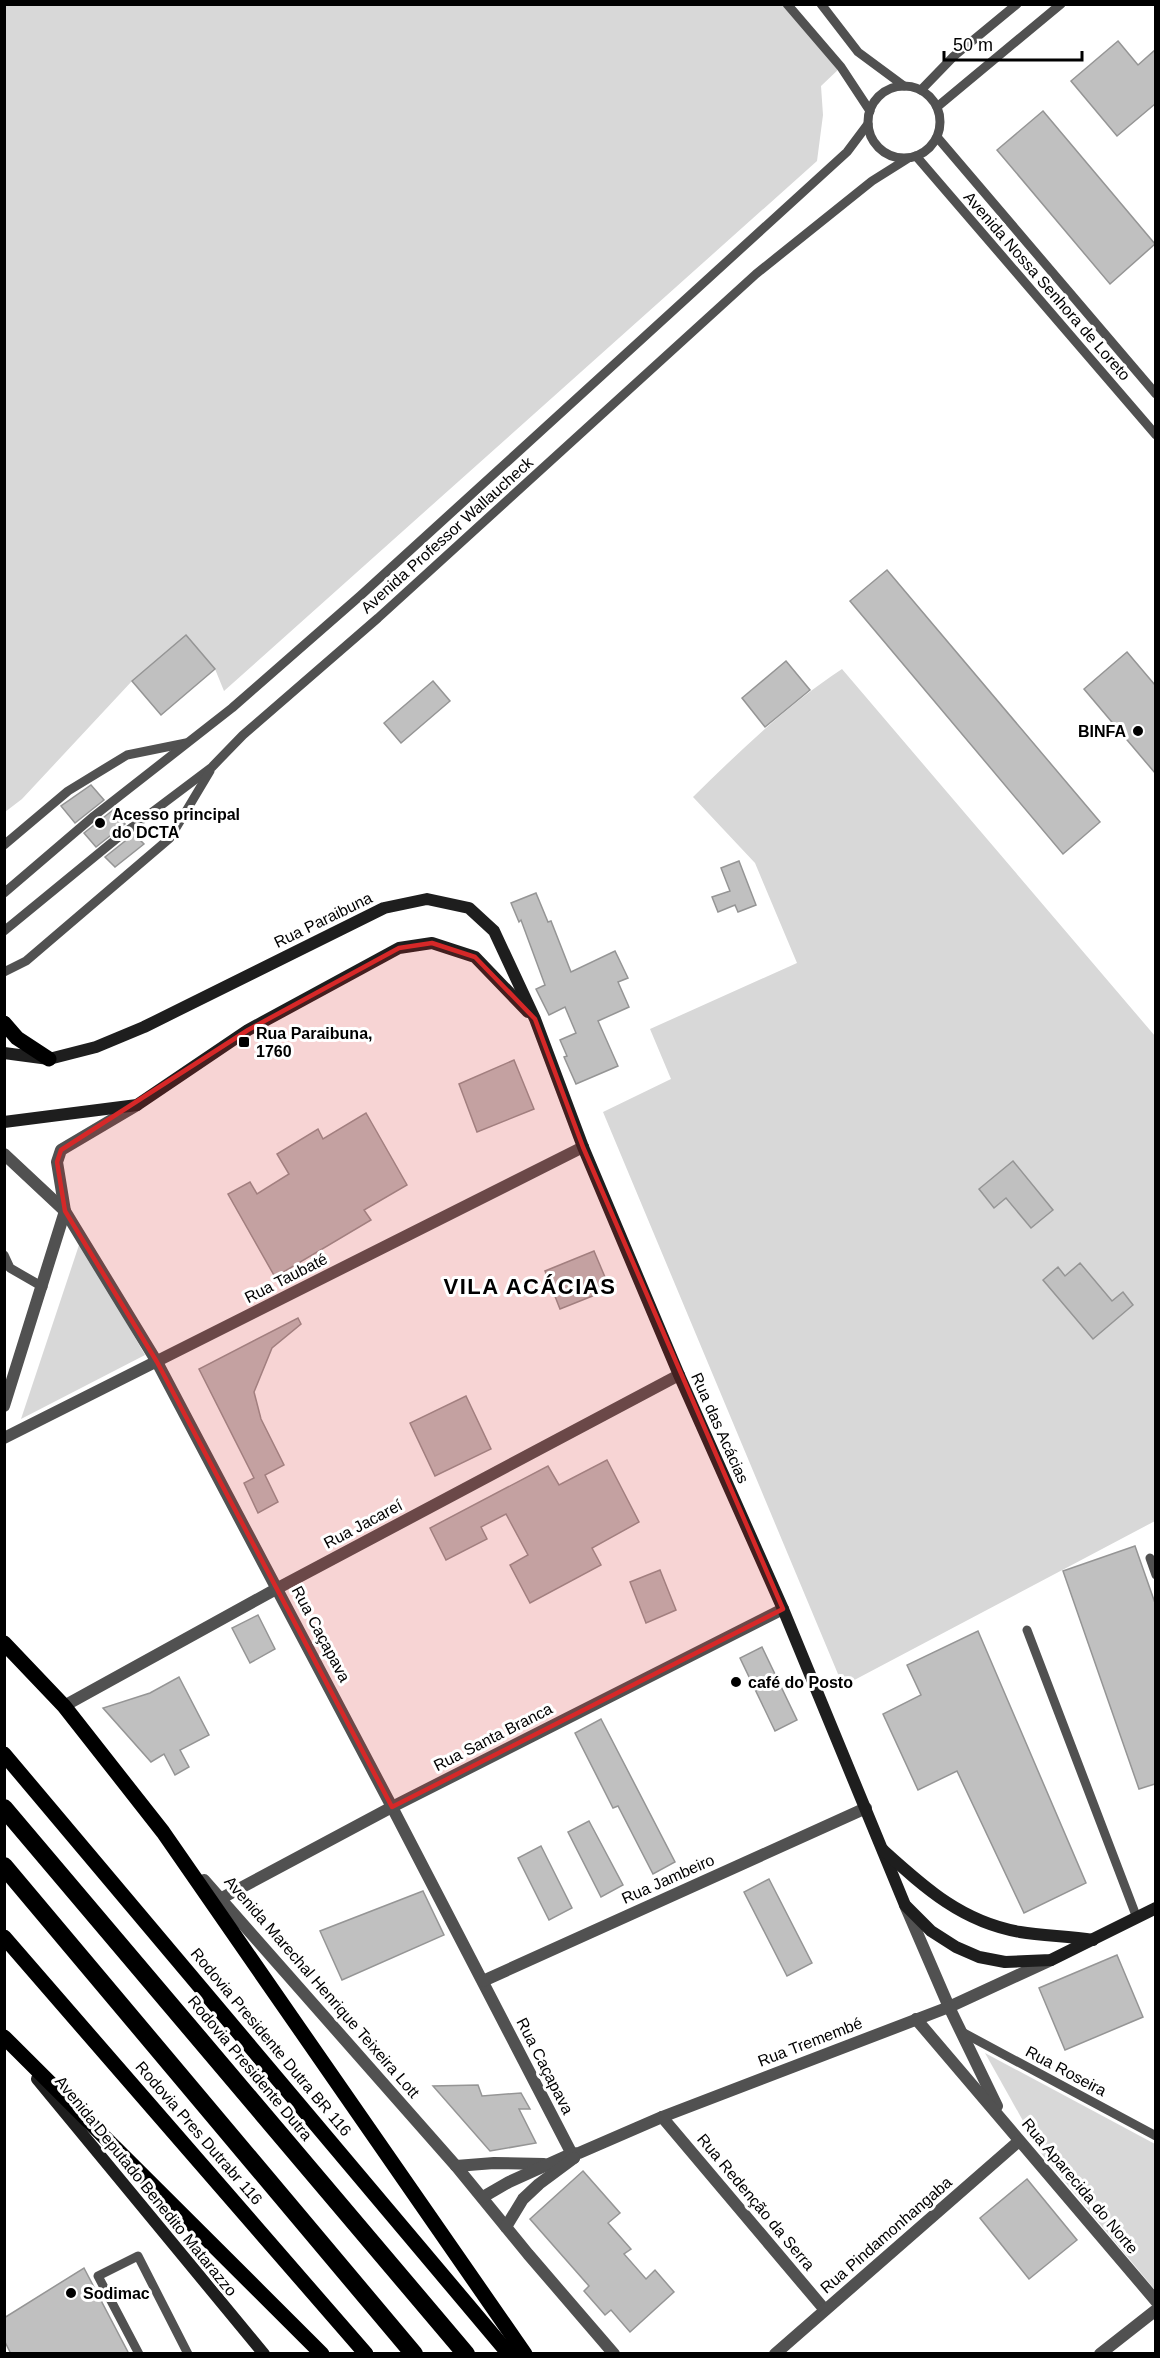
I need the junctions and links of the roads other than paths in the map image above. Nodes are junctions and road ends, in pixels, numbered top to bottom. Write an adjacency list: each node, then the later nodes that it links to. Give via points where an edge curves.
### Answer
1 (787, 4): 8 (lane, via 841,66)
2 (821, 4): 5 (lane, via 858,51)
3 (1017, 4): 6 (lane, via 954,56)
4 (1061, 4): 7 (lane)
5 (904, 86): 6 (lane); 8 (lane, via 883,93)
6 (921, 90): 7 (lane)
7 (937, 107): 10 (lane)
8 (870, 111): 9 (lane)
9 (868, 124): 11 (lane, via 877,147 887,154); 14 (lane, Avenida Professor Wallaucheck, via 847,152 368,588)
10 (937, 137): 11 (lane, via 925,152); 12 (lane, Avenida Nossa Senhora de Loreto)
11 (912, 158): 13 (lane, Avenida Nossa Senhora de Loreto); 15 (lane, Avenida Professor Wallaucheck, via 872,181 756,274)
12 (1155, 394)
13 (1155, 435)
14 (188, 742): 16 (lane, via 127,755 68,790); 17 (lane, Avenida Professor Wallaucheck)
15 (212, 767): 18 (lane, Avenida Professor Wallaucheck); 19 (lane, via 170,838 26,961)
16 (4, 845)
17 (4, 893)
18 (4, 931)
19 (4, 972)
20 (535, 1019): 23 (main road, Rua Paraibuna, via 494,931 469,908 427,899 384,908 144,1027 96,1047); 24 (main road, via 475,957 432,943 399,948 248,1030); 26 (main road, Rua das Acácias)
21 (4, 1023): 23 (main road, via 17,1038)
22 (4, 1053): 23 (main road, Rua Paraibuna)
23 (49, 1059)
24 (137, 1105): 25 (main road); 28 (street, via 61,1150 57,1162)
25 (4, 1122)
26 (582, 1147): 32 (street, Rua Taubaté); 33 (main road, Rua das Acácias)
27 (4, 1154): 28 (street, Rua Caçapava)
28 (65, 1211): 31 (street); 32 (street, Rua Caçapava)
29 (4, 1255): 30 (lane)
30 (7, 1271): 31 (lane)
31 (43, 1287): 34 (street)
32 (157, 1362): 35 (street, Rua Taubaté); 38 (street, Rua Caçapava)
33 (679, 1375): 38 (street, Rua Jacareí); 39 (main road, Rua das Acácias)
34 (4, 1406)
35 (4, 1438)
36 (1150, 1558): 37 (lane)
37 (1155, 1575)
38 (278, 1588): 42 (street, Rua Jacareí); 44 (street, Rua Caçapava)
39 (783, 1609): 44 (street, Rua Santa Branca); 46 (main road, Rua das Acácias)
40 (1028, 1630): 53 (lane)
41 (4, 1642): 42 (main road, Avenida Marechal Henrique Teixeira Lott)
42 (64, 1706): 47 (main road, Avenida Marechal Henrique Teixeira Lott)
43 (4, 1754): 81 (main road, Rodovia Presidente Dutra BR 116)
44 (393, 1807): 50 (street, Rua Santa Branca); 57 (street, Rua Caçapava)
45 (4, 1808): 80 (highway, Rodovia Presidente Dutra)
46 (866, 1808): 48 (main road, Rua das Acácias); 57 (street, Rua Jambeiro)
47 (163, 1832): 50 (street, Avenida Marechal Henrique Teixeira Lott); 82 (main road)
48 (881, 1848): 51 (main road, Rua das Acácias); 55 (main road, Rua das Acácias, via 931,1893 989,1925)
49 (4, 1866): 79 (highway)
50 (220, 1899): 68 (street, Avenida Marechal Henrique Teixeira Lott)
51 (905, 1905): 56 (main road, Rua das Acácias, via 931,1931 980,1957 1005,1962); 58 (street, Rua Aparecida do Norte)
52 (1155, 1908): 53 (main road)
53 (1137, 1918): 55 (main road)
54 (4, 1937): 78 (main road, Rodovia Pres Dutrabr 116)
55 (1093, 1940): 56 (main road, Rua das Acácias)
56 (1051, 1960): 58 (street, Rua Tremembé)
57 (483, 1981): 66 (street, Rua Caçapava)
58 (949, 2007): 59 (street, Rua Tremembé); 60 (street, Rua Aparecida do Norte)
59 (916, 2019): 62 (street, Rua Tremembé); 63 (street, Rua Aparecida do Norte)
60 (962, 2032): 63 (street, Rua Aparecida do Norte); 64 (lane, Rua Roseira)
61 (4, 2038): 76 (main road, Avenida Deputado Benedito Matarazzo); 77 (main road)
62 (662, 2117): 66 (street, Rua Tremembé); 72 (street, Rua Redenção da Serra)
63 (1003, 2119): 65 (street, Rua Aparecida do Norte)
64 (1155, 2136)
65 (1019, 2141): 71 (street, Rua Aparecida do Norte); 72 (street, Rua Pindamonhangaba)
66 (575, 2155): 67 (street, Rua Tremembé); 70 (street, Rua Tremembé, via 523,2199)
67 (548, 2164): 68 (street, Rua Tremembé); 69 (street, Rua Tremembé)
68 (456, 2166): 69 (street, Avenida Marechal Henrique Teixeira Lott)
69 (483, 2197): 70 (street, Avenida Marechal Henrique Teixeira Lott)
70 (506, 2227): 83 (street, Avenida Marechal Henrique Teixeira Lott)
71 (1155, 2301)
72 (825, 2310): 84 (street, Rua Pindamonhangaba)
73 (1155, 2310): 85 (street)
74 (139, 2354): 75 (lane, via 98,2276 138,2256)
75 (188, 2354)
76 (264, 2354)
77 (322, 2354)
78 (366, 2354)
79 (414, 2354)
80 (466, 2354)
81 (509, 2354)
82 (525, 2354)
83 (614, 2354)
84 (775, 2354)
85 (1100, 2354)

